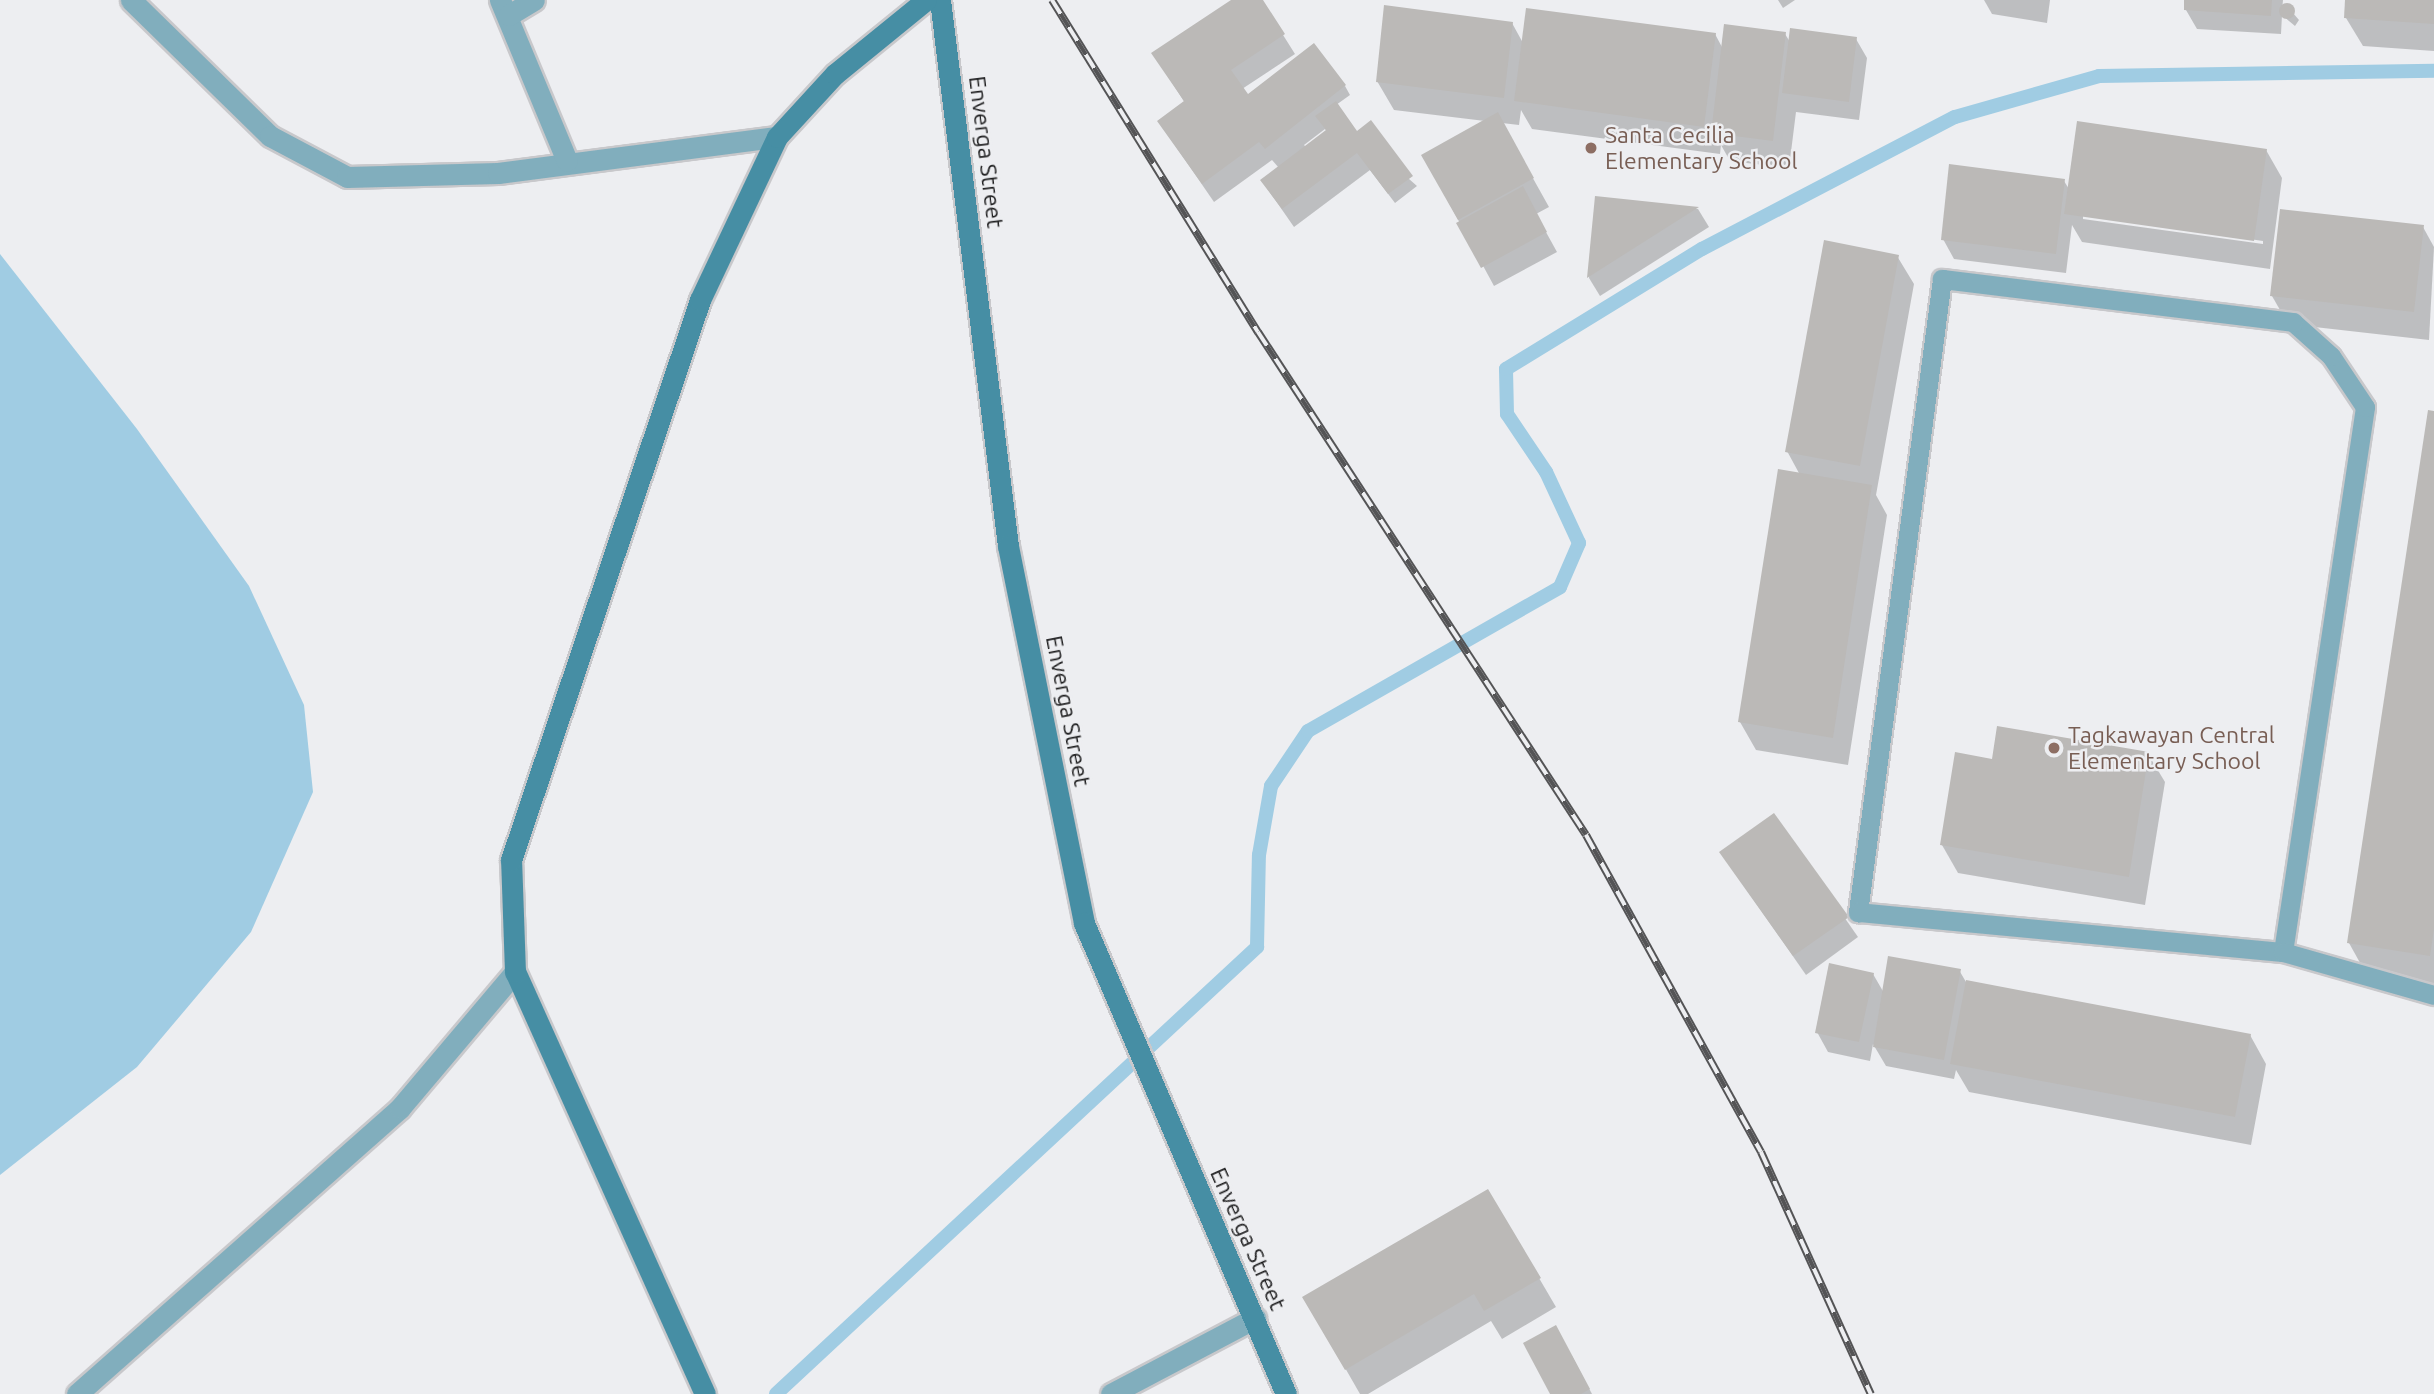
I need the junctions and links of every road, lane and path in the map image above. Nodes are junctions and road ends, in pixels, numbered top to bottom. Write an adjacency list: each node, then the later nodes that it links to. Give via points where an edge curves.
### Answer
1 (131, 0): 7 (street, via 270,136 346,177 498,173)
2 (534, 0): 5 (street)
3 (926, 0): 6 (main road, via 835,75)
4 (940, 0): 11 (main road, Enverga Street, via 1008,546 1084,923)
5 (505, 7): 7 (street)
6 (777, 137): 7 (street); 9 (main road, via 700,300 511,860)
7 (567, 161)
8 (2283, 952): 8 (lane, via 1858,912 1942,279 2292,322 2331,356 2365,407); 10 (lane)
9 (515, 972): 12 (street, via 400,1108); 13 (main road)
10 (2434, 995)
11 (1255, 1318): 14 (street); 15 (main road, Enverga Street)
12 (77, 1394)
13 (705, 1394)
14 (1111, 1394)
15 (1286, 1394)

